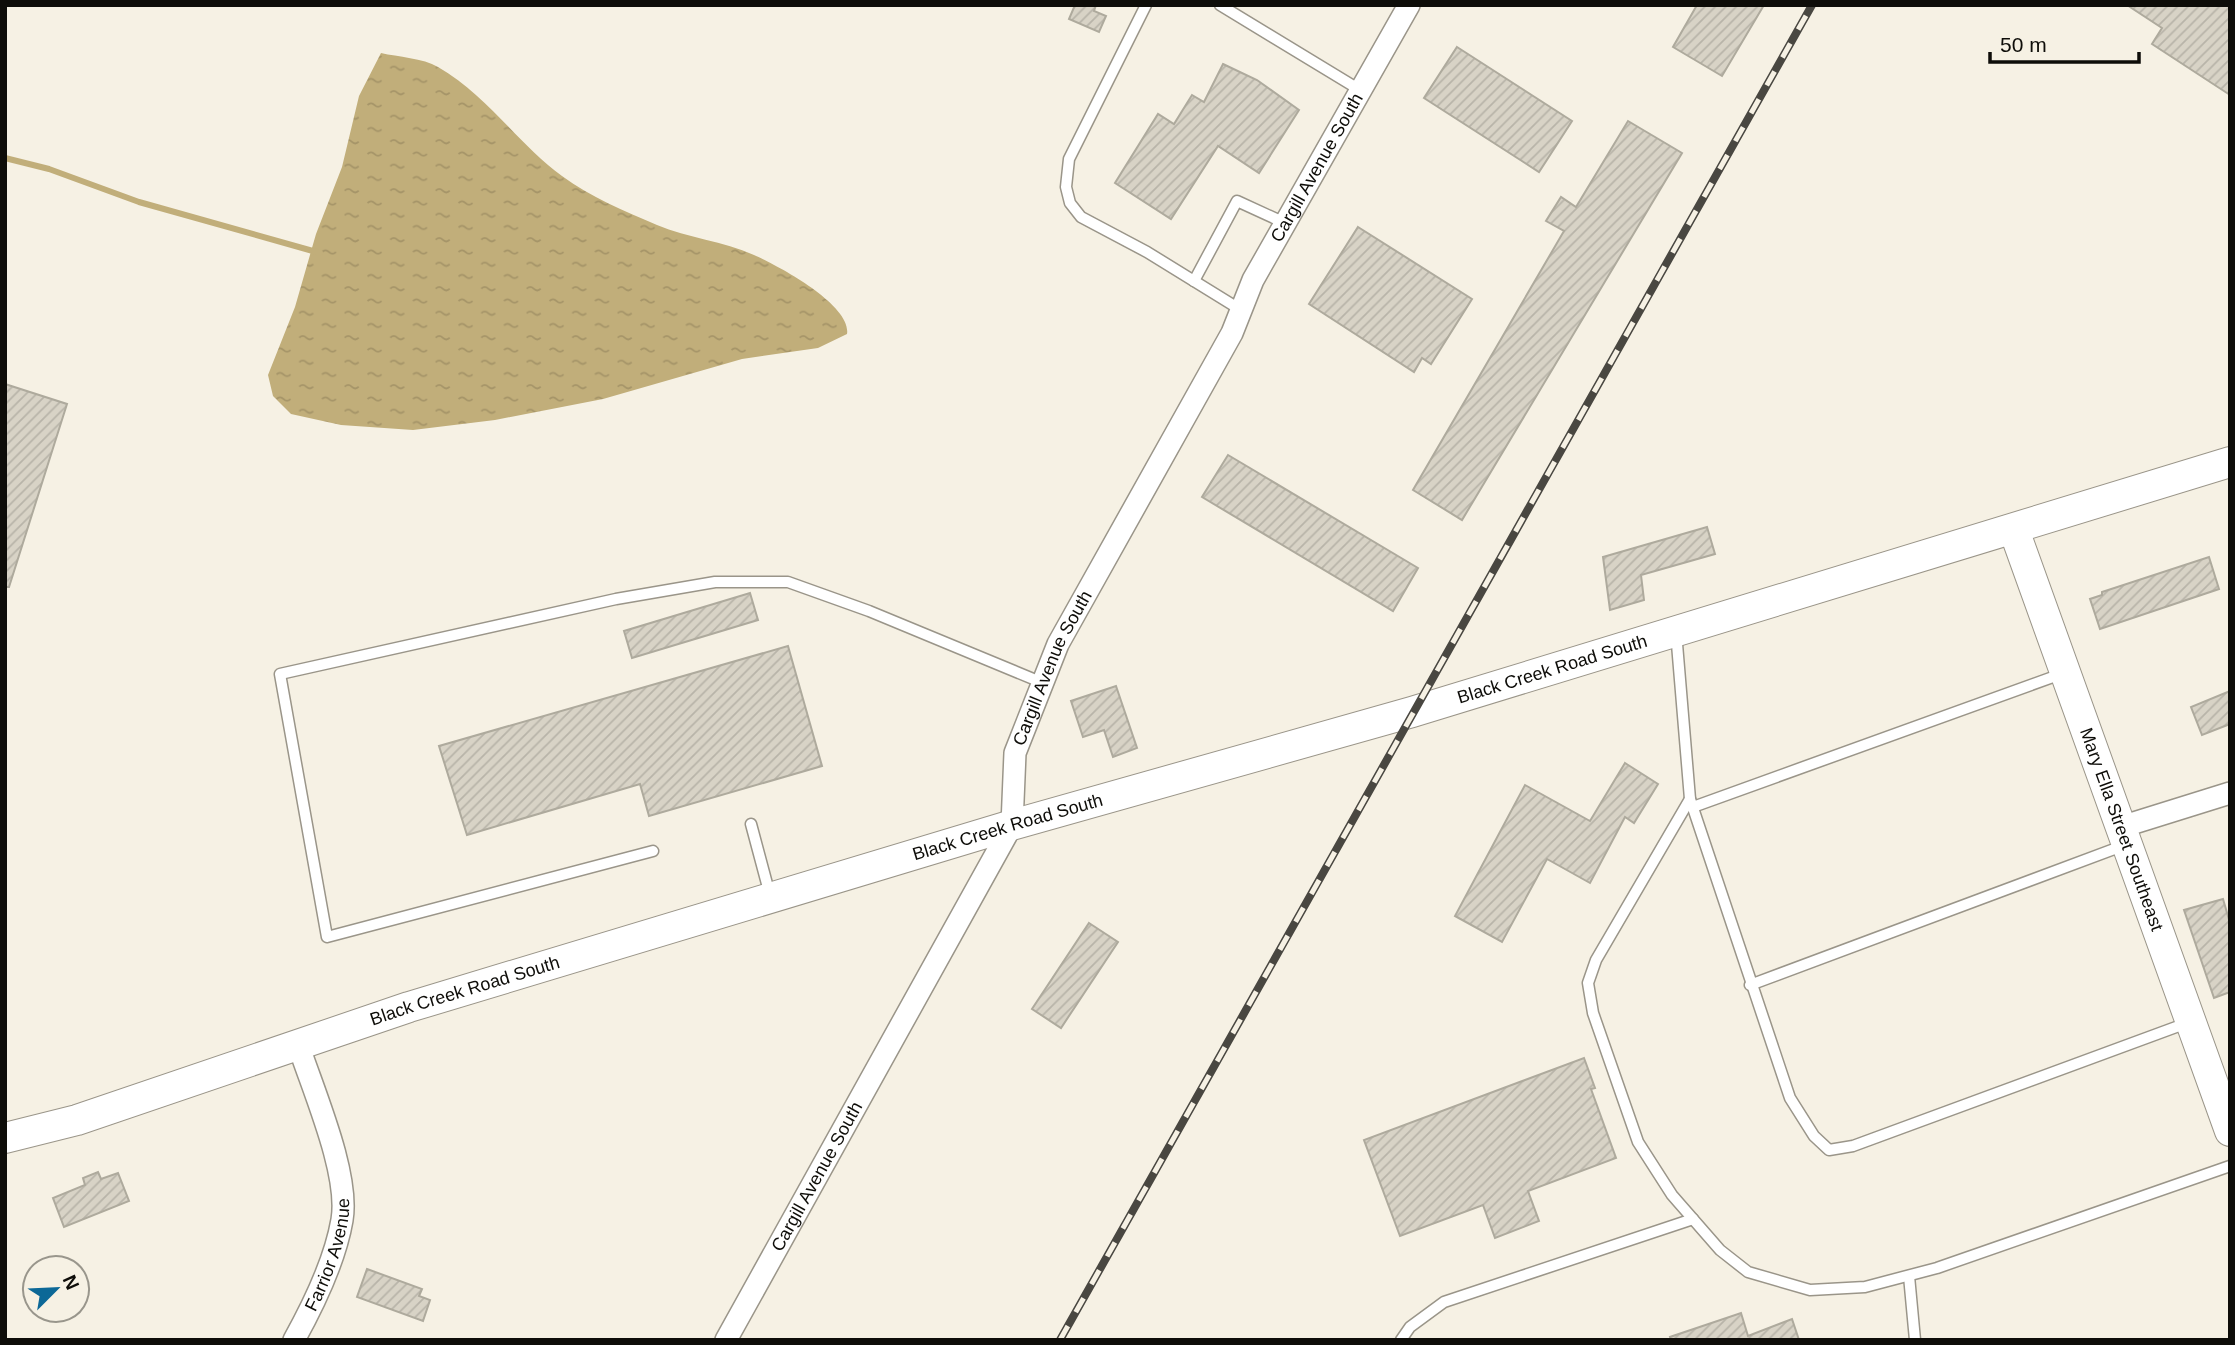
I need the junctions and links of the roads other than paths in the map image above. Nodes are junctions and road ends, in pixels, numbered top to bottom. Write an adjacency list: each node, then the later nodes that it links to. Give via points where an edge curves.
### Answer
1 (1146, 5): 6 (lane, via 1069,159 1066,187 1070,203 1081,217)
2 (1220, 5): 4 (lane)
3 (1409, 5): 4 (street, Cargill Avenue South)
4 (1360, 90): 5 (street, Cargill Avenue South)
5 (1285, 223): 6 (lane, via 1237,201); 7 (street, Cargill Avenue South, via 1252,280)
6 (1194, 281): 7 (lane)
7 (1241, 310): 12 (street, Cargill Avenue South, via 1058,644)
8 (2230, 462): 9 (street, Black Creek Road South)
9 (2014, 530): 10 (street, Black Creek Road South); 11 (street, Mary Ella Street Southeast)
10 (1676, 630): 14 (lane); 16 (street, Black Creek Road South, via 1387,719)
11 (2067, 672): 14 (lane); 17 (street, Mary Ella Street Southeast)
12 (1043, 683): 16 (street, Cargill Avenue South, via 1015,753); 18 (lane, via 788,582 715,582 616,599 280,674 327,937)
13 (2230, 793): 17 (street)
14 (1692, 803): 20 (lane); 26 (lane, via 1596,960 1588,983 1593,1013 1639,1142 1653,1170)
15 (751, 824): 19 (lane)
16 (1012, 825): 19 (street, Black Creek Road South); 29 (street, Cargill Avenue South)
17 (2125, 836): 20 (lane); 21 (street, Mary Ella Street Southeast)
18 (653, 851)
19 (771, 898): 22 (street, Black Creek Road South)
20 (1750, 985): 21 (lane, via 1790,1098 1814,1136 1829,1150 1853,1146)
21 (2188, 1022): 23 (street, Mary Ella Street Southeast)
22 (298, 1044): 24 (street, Black Creek Road South, via 77,1119); 28 (street, Farrior Avenue, via 338,1166 343,1219 330,1261)
23 (2230, 1131)
24 (5, 1138)
25 (2230, 1166): 27 (lane)
26 (1693, 1219): 27 (lane, via 1720,1250 1748,1272 1810,1290 1865,1287); 30 (lane, via 1444,1302 1410,1327)
27 (1909, 1276): 31 (lane)
28 (294, 1340)
29 (726, 1340)
30 (1401, 1340)
31 (1915, 1340)

